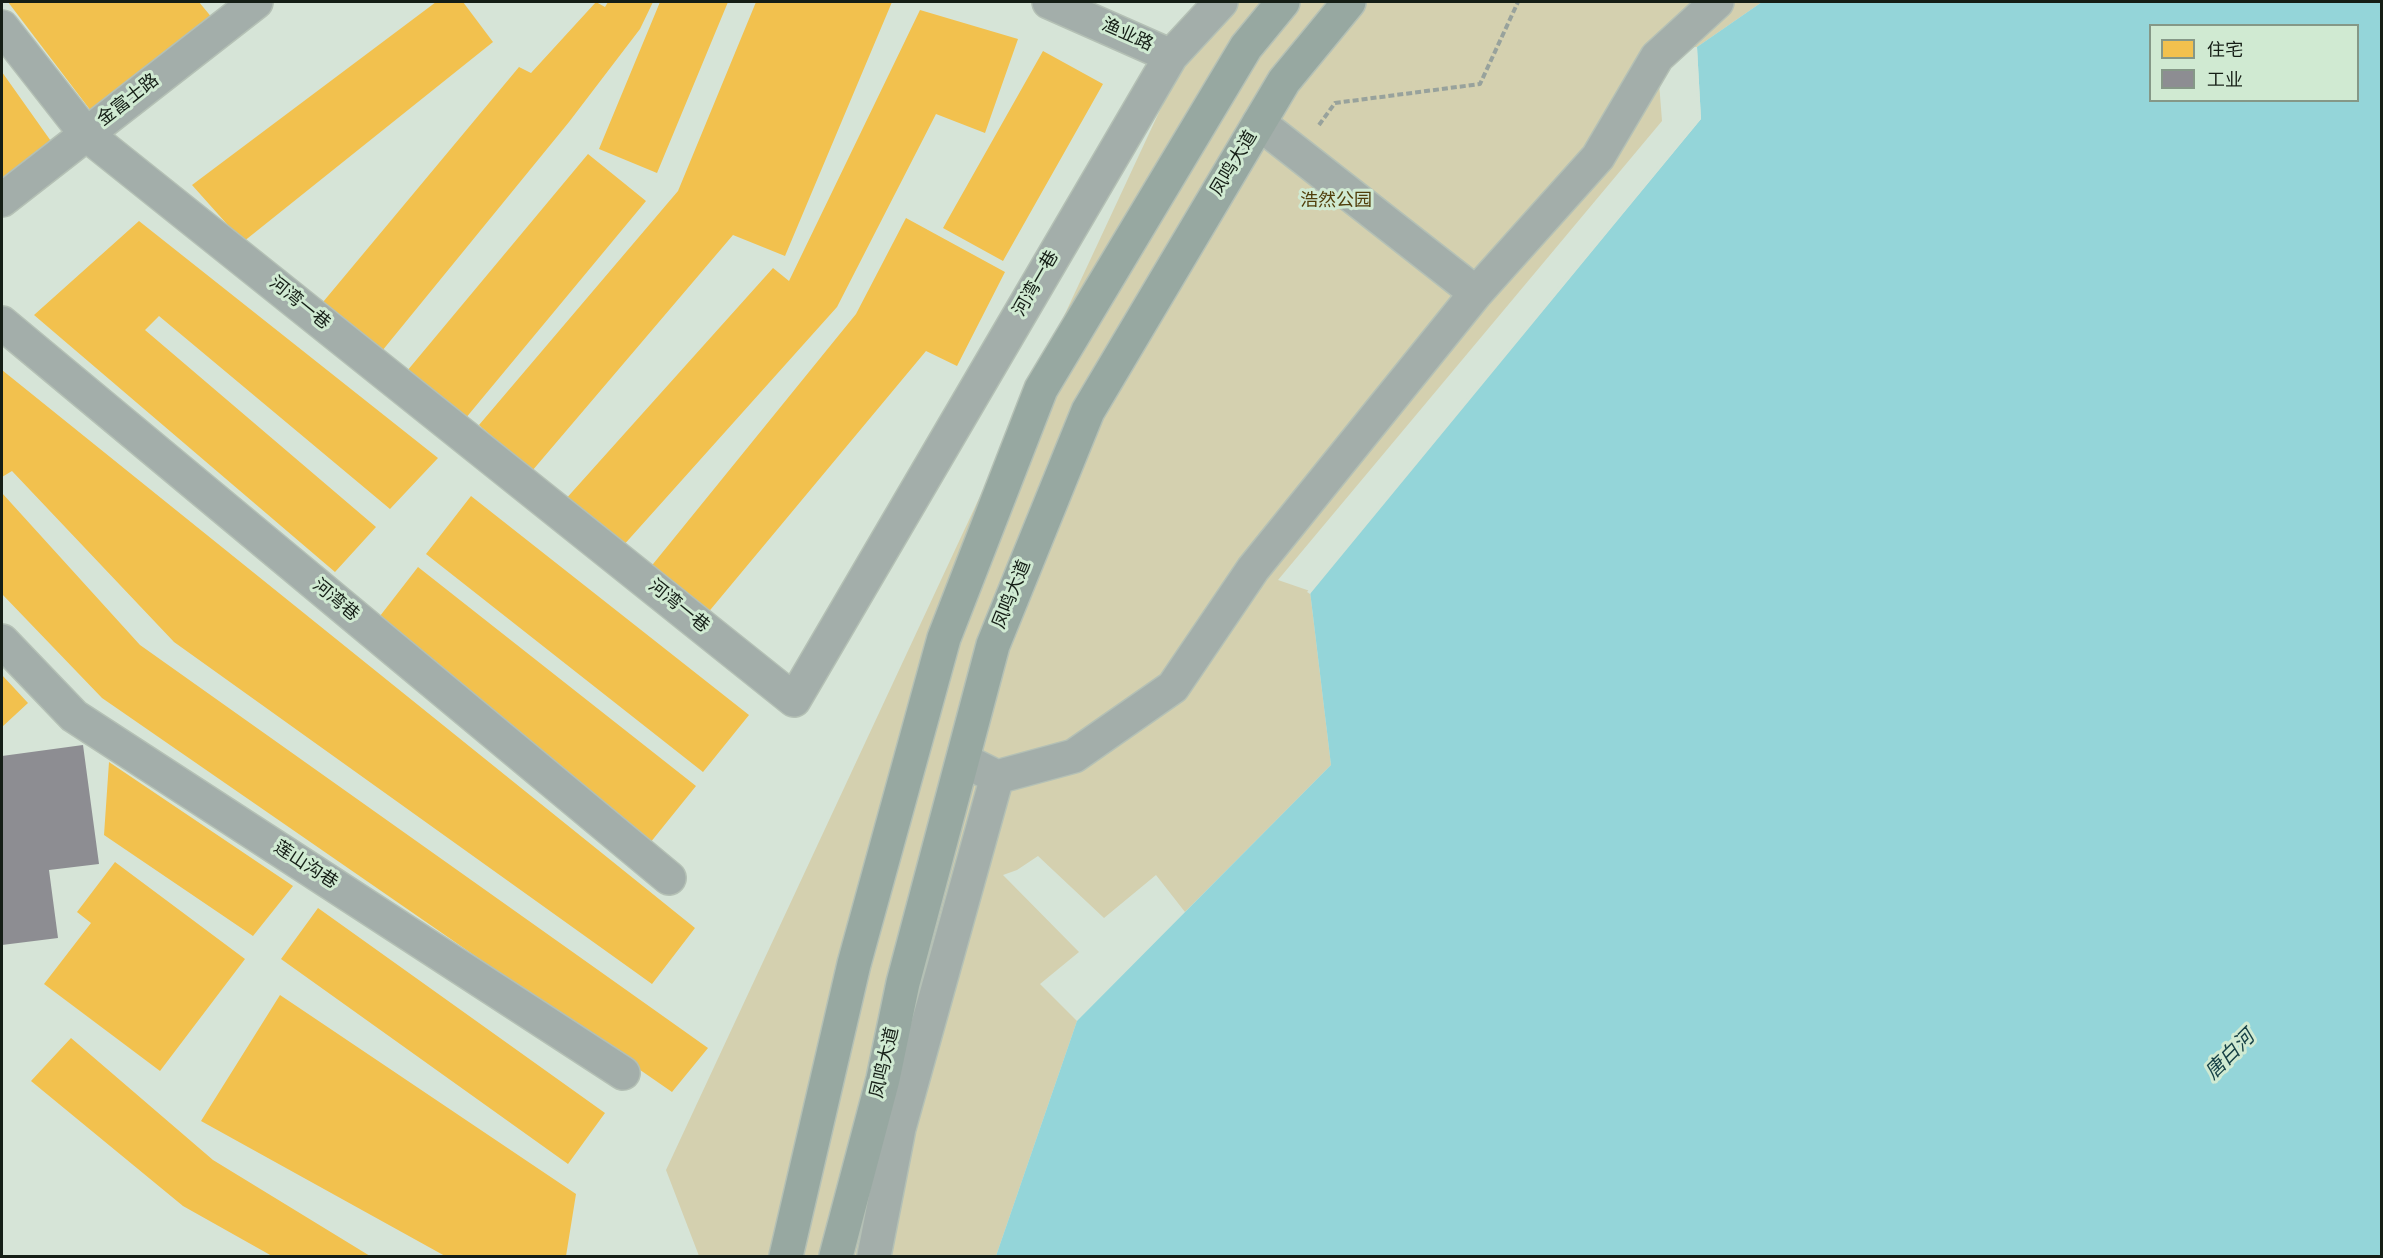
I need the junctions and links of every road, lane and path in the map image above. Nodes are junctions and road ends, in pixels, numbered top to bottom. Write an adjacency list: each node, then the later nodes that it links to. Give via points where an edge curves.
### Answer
1 (1049, 2): 9 (street, 渔业路)
2 (1221, 2): 9 (street)
3 (1283, 2): 21 (main road, via 1245,47 1041,389 944,638 854,964)
4 (1349, 2): 10 (main road, 凤鸣大道, via 1284,81)
5 (1518, 2): 12 (path, via 1480,84 1335,103)
6 (1717, 2): 14 (street, via 1657,57 1598,157)
7 (240, 6): 11 (street, 金富士路)
8 (2, 27): 11 (street, 河湾一巷)
9 (1171, 56): 11 (street, 河湾一巷, via 794,700)
10 (1259, 123): 12 (street); 17 (main road, 凤鸣大道, via 1088,411 993,645)
11 (86, 134): 13 (street, 金富士路)
12 (1300, 153): 14 (street)
13 (2, 200)
14 (1476, 293): 18 (street, via 1253,569 1173,687 1074,756)
15 (2, 323): 19 (street, 河湾巷)
16 (2, 641): 20 (street, 莲山沟巷, via 74,716)
17 (963, 760): 18 (street); 22 (main road, 凤鸣大道)
18 (998, 777): 23 (street, via 899,1128)
19 (669, 878)
20 (623, 1073)
21 (786, 1257)
22 (836, 1257)
23 (874, 1257)

